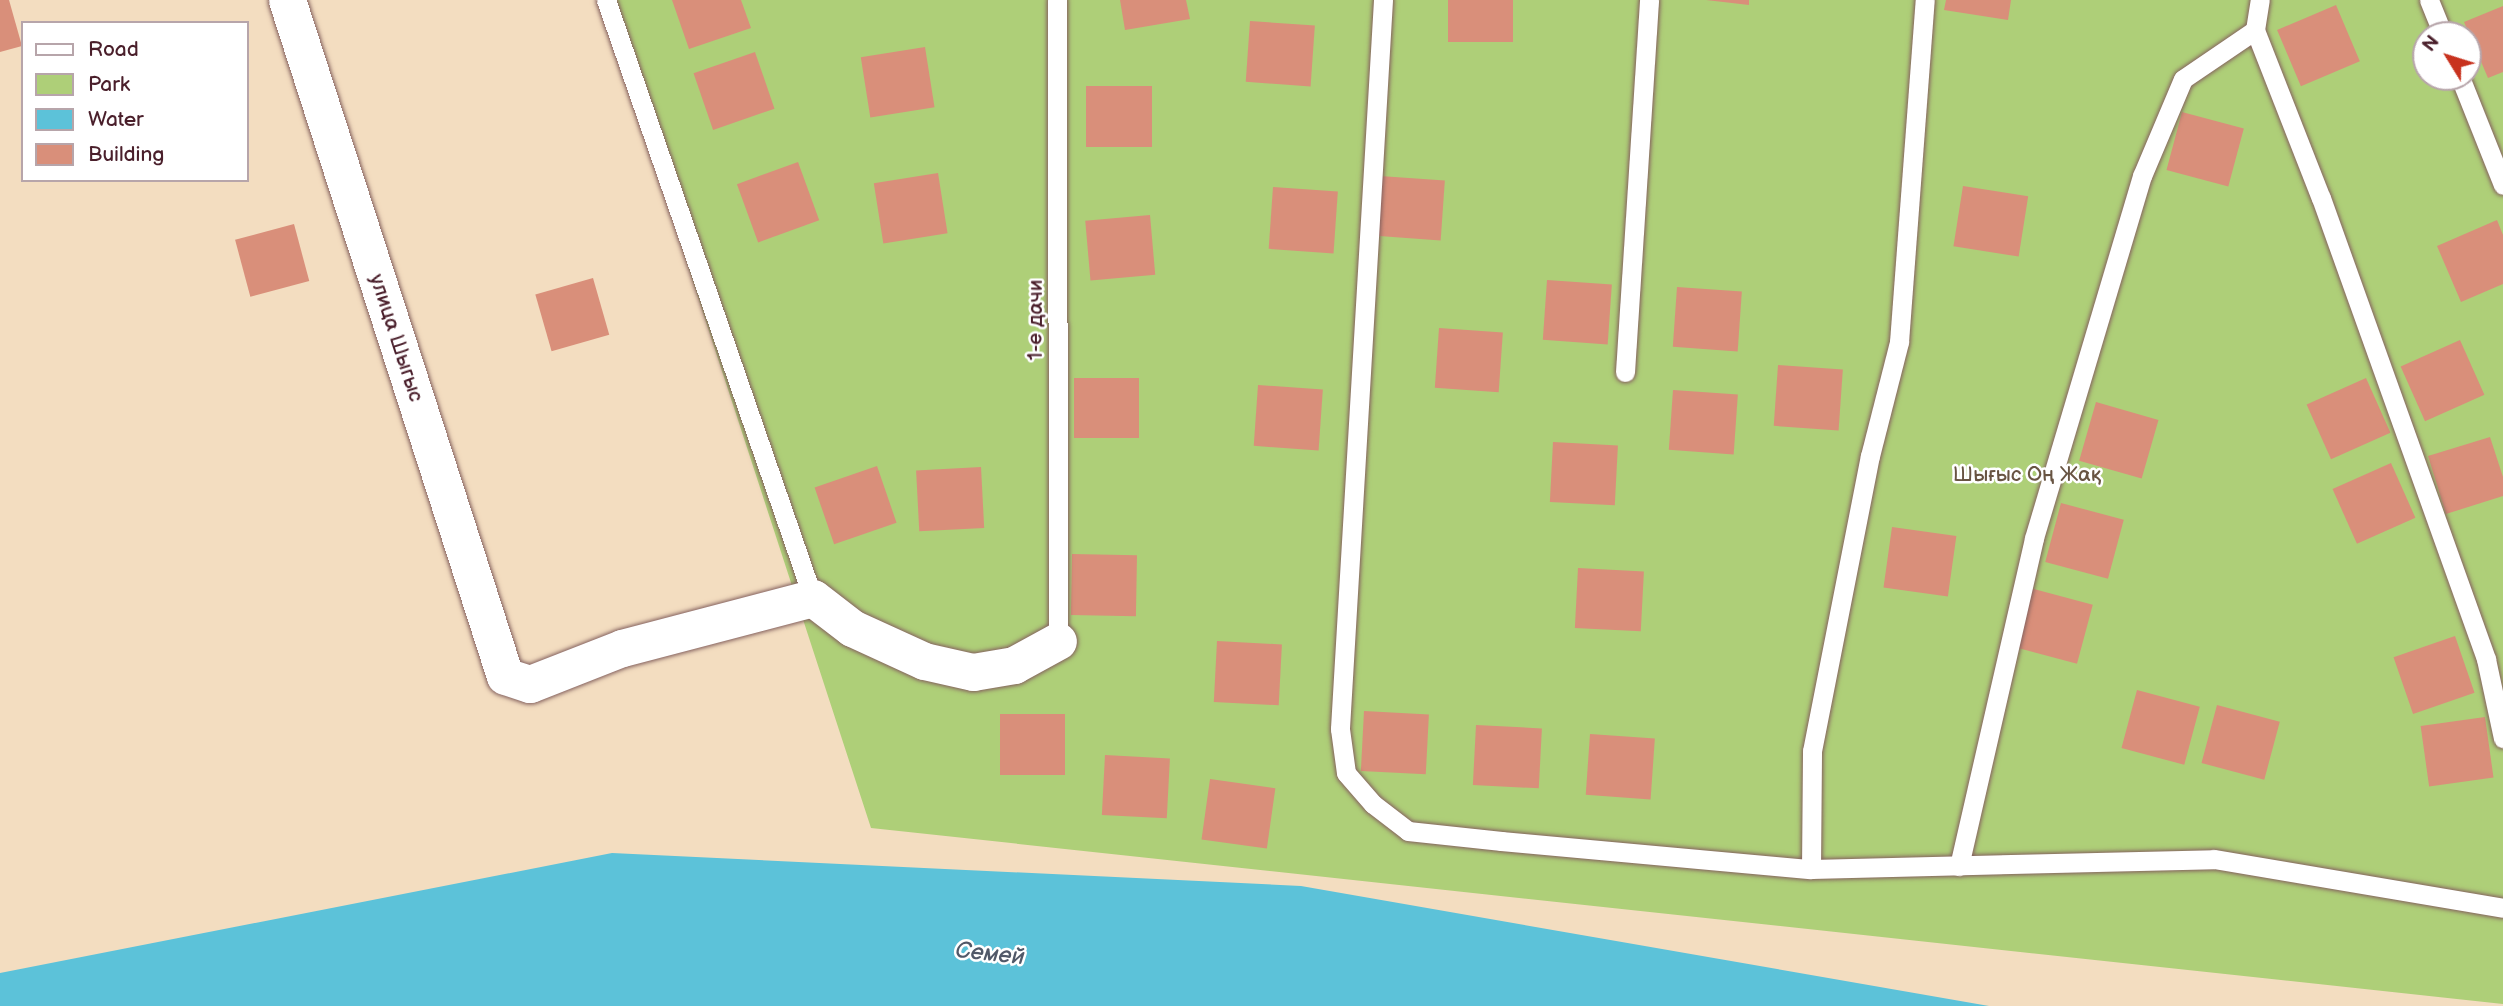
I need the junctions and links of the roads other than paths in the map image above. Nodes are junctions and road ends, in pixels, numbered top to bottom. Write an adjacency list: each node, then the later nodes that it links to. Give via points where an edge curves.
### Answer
1 (287, 0): 14 (street, улица Шыгыс, via 505,676 530,684 622,648)
2 (606, 0): 14 (lane)
3 (1057, 0): 15 (lane, 1-е дачи)
4 (1383, 0): 18 (lane, via 1340,729 1346,773 1373,804 1408,831)
5 (1649, 0): 13 (lane)
6 (1925, 0): 18 (lane, via 1899,342 1870,456 1812,751)
7 (2260, 0): 10 (lane)
8 (2429, 0): 9 (lane)
9 (2437, 21)
10 (2255, 30): 16 (lane, via 2321,198 2486,659); 17 (lane, via 2183,79 2142,176 2034,538)
11 (2466, 91): 12 (lane)
12 (2503, 185)
13 (1625, 372)
14 (813, 598): 15 (street, via 876,639 924,661 973,673 1014,665)
15 (1058, 641)
16 (2503, 738)
17 (1959, 866): 18 (lane); 19 (lane, via 2214,859)
18 (1811, 869)
19 (2503, 908)

